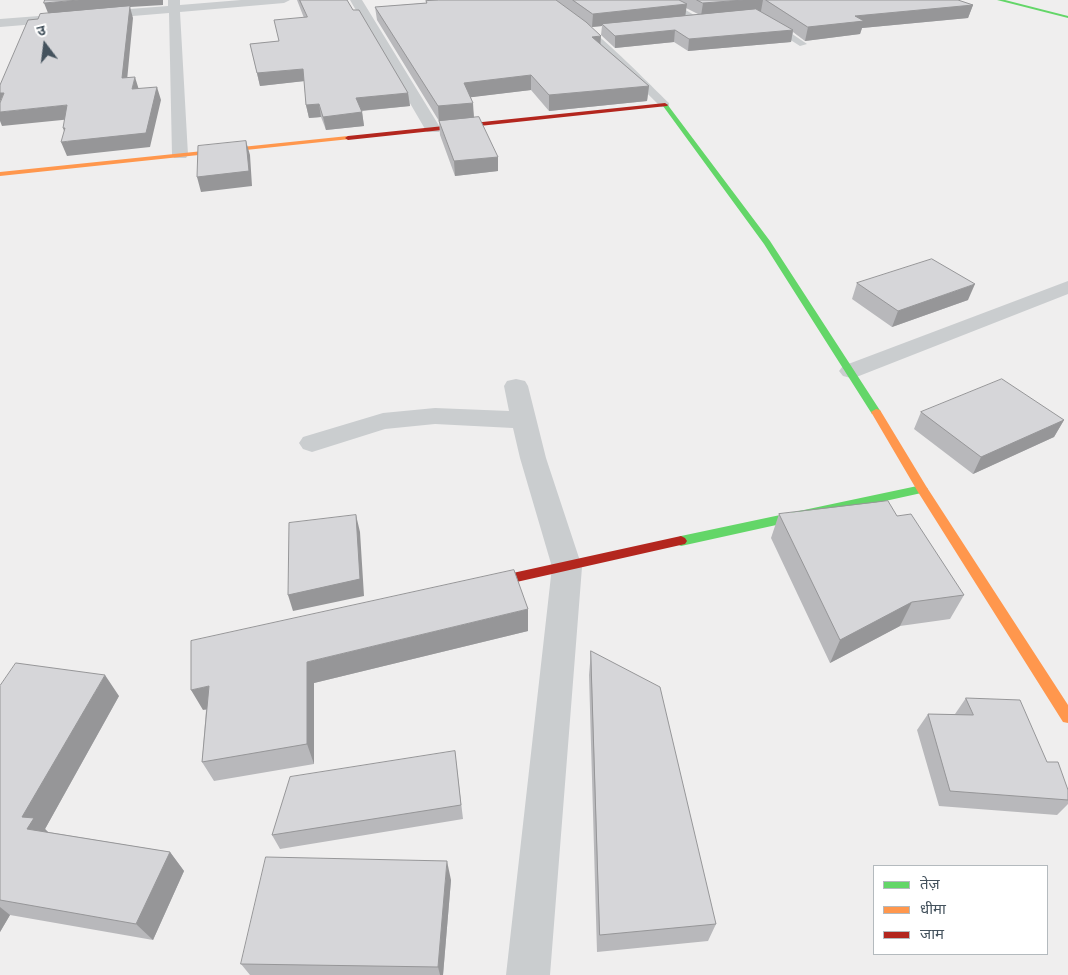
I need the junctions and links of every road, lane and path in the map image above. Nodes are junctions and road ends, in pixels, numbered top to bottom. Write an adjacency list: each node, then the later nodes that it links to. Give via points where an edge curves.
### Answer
1 (284, 0): 7 (street)
2 (356, 0): 17 (street)
3 (545, 0): 16 (lane, via 595,32)
4 (663, 0): 12 (lane)
5 (999, 0): 9 (street)
6 (1027, 0): 8 (street)
7 (174, 5): 14 (street); 18 (street)
8 (1068, 10)
9 (1068, 17)
10 (710, 20): 12 (lane)
11 (765, 20): 15 (lane)
12 (700, 21): 13 (lane)
13 (682, 22)
14 (0, 23)
15 (803, 44)
16 (665, 105): 17 (street); 21 (street, via 767,243)
17 (433, 129): 18 (street)
18 (180, 155): 19 (street)
19 (0, 174)
20 (1068, 287): 21 (street)
21 (851, 371): 25 (street)
22 (516, 386): 23 (street)
23 (524, 420): 24 (street, via 435,416 383,421); 26 (street)
24 (312, 443)
25 (922, 489): 26 (street); 28 (street)
26 (567, 567): 27 (street); 29 (street)
27 (471, 588)
28 (1068, 717)
29 (528, 975)

